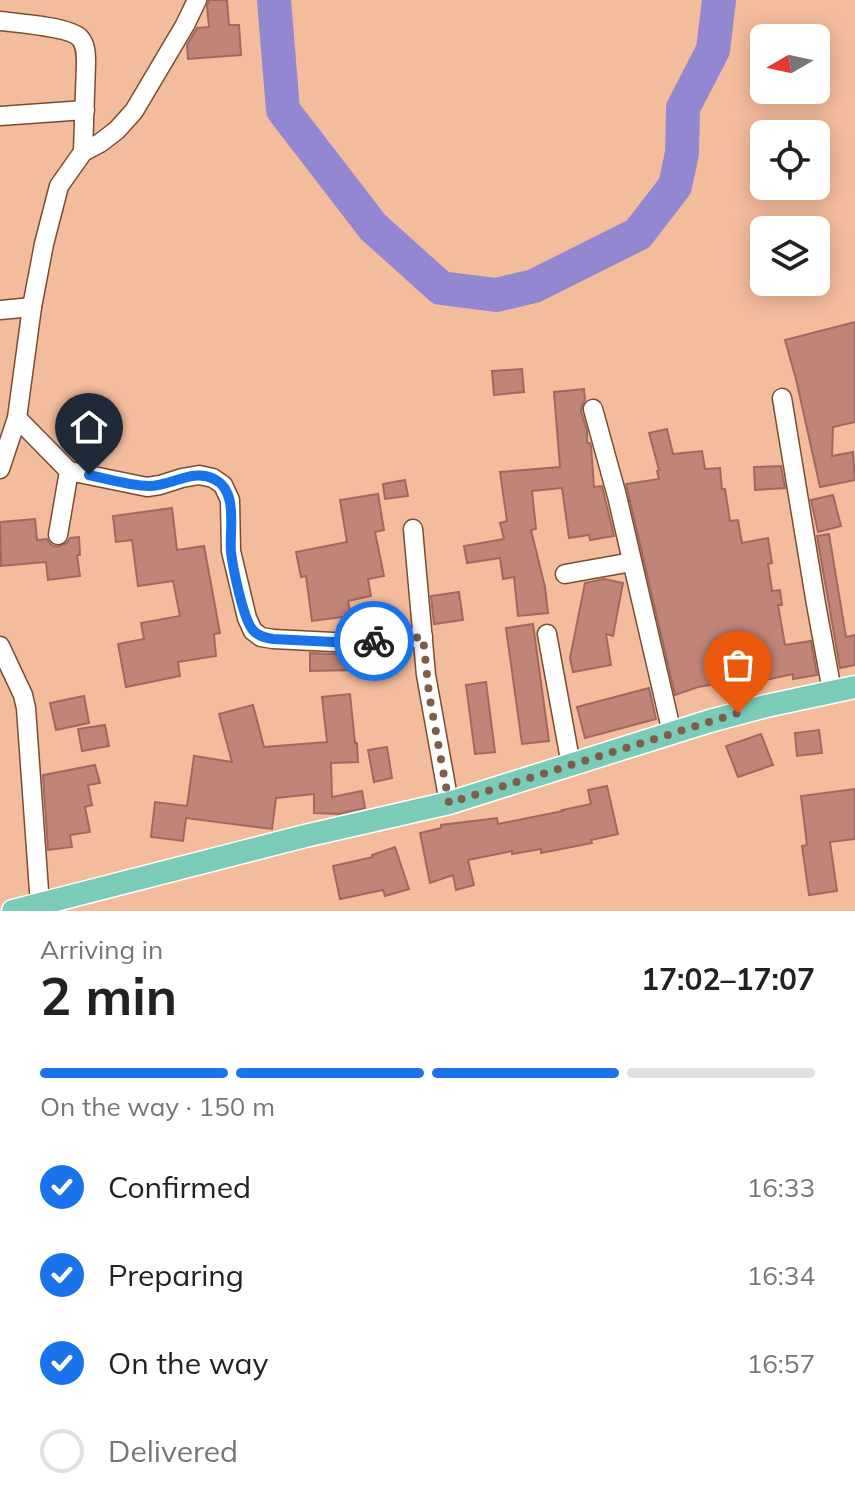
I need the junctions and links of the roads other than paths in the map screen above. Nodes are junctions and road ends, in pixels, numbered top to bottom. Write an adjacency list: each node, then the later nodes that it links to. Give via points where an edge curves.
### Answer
1 (197, 0): 5 (street, via 134,111 117,130)
2 (0, 21): 3 (street, via 68,31 80,38 86,49)
3 (85, 110): 4 (street); 5 (street)
4 (0, 116)
5 (83, 152): 6 (street, via 59,186)
6 (32, 307): 7 (street); 10 (street)
7 (0, 310)
8 (782, 398): 21 (street)
9 (593, 409): 15 (street)
10 (17, 418): 11 (street); 12 (street)
11 (0, 469)
12 (69, 471): 14 (street); 18 (street, via 147,487 199,475 223,485 230,500 231,551 247,618 261,637 353,643)
13 (413, 529): 18 (street)
14 (58, 535)
15 (632, 562): 16 (street); 22 (street)
16 (565, 574)
17 (547, 634): 23 (street)
18 (423, 637): 24 (street)
19 (0, 646): 25 (street, via 26,708)
20 (855, 687): 21 (main road)
21 (832, 691): 22 (main road)
22 (672, 733): 23 (main road)
23 (571, 765): 24 (main road)
24 (449, 803): 25 (main road)
25 (40, 905): 26 (main road)
26 (13, 911)

